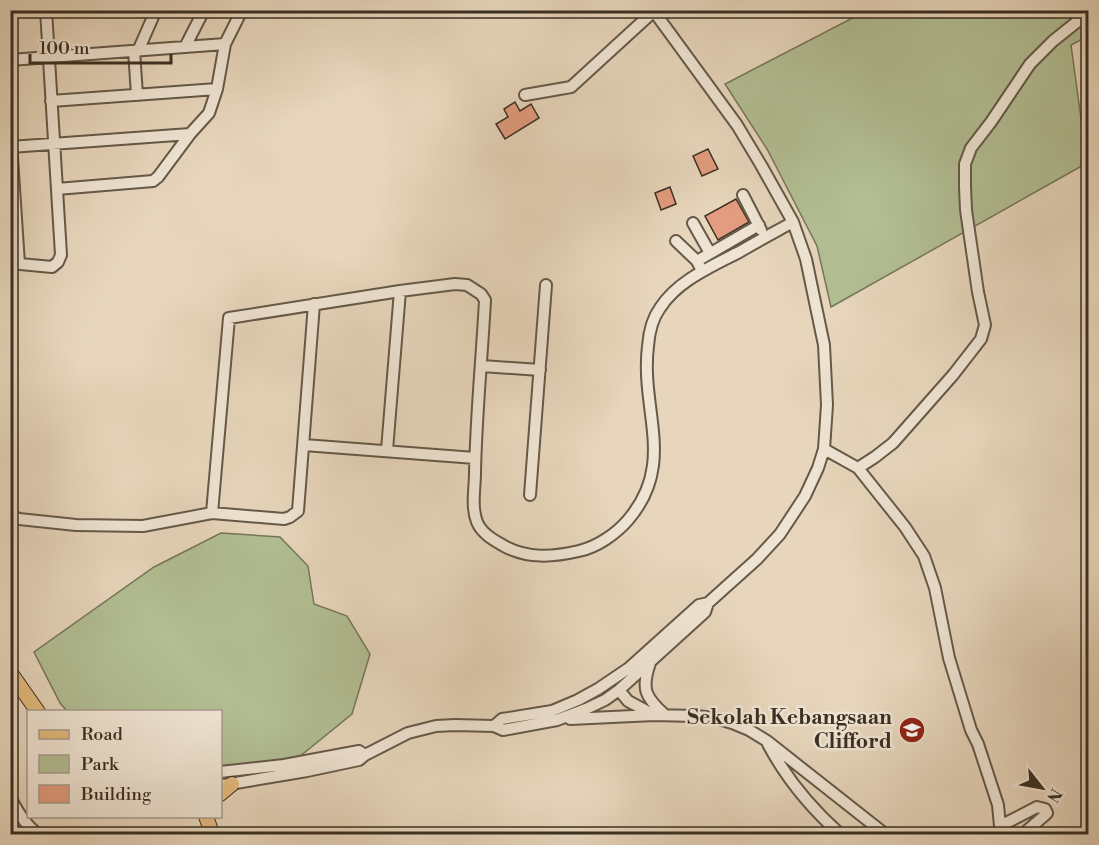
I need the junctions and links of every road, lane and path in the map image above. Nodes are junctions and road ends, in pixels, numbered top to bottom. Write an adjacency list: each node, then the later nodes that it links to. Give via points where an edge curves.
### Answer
1 (46, 10): 10 (street)
2 (156, 10): 9 (street)
3 (204, 10): 8 (street)
4 (243, 10): 7 (street)
5 (653, 11): 14 (street, via 571,87); 22 (street, via 737,125)
6 (1089, 13): 39 (street, via 1030,64 970,148 964,187 985,325 981,339 893,443)
7 (225, 44): 8 (street); 12 (street)
8 (185, 47): 9 (street)
9 (136, 51): 10 (street); 13 (street)
10 (48, 57): 11 (street); 15 (street)
11 (10, 60)
12 (217, 89): 13 (street); 17 (street, via 208,113)
13 (137, 95): 15 (street)
14 (525, 95)
15 (51, 101): 18 (street)
16 (10, 127): 19 (street)
17 (190, 134): 18 (street); 20 (street, via 153,181)
18 (54, 144): 19 (street); 20 (street)
19 (11, 147): 28 (street)
20 (57, 189): 28 (street, via 61,255 58,262 52,267)
21 (743, 195): 24 (street)
22 (793, 222): 25 (street); 36 (street, via 806,259 824,345)
23 (693, 223): 27 (street)
24 (759, 225): 25 (street); 27 (street)
25 (765, 238): 29 (street)
26 (676, 241): 29 (street)
27 (710, 254): 29 (street)
28 (15, 263)
29 (699, 266): 38 (street, via 660,308 649,334 646,372 654,466 644,497 623,526 585,550 562,555 524,554 509,549 482,531 474,514)
30 (546, 285): 34 (street)
31 (400, 291): 32 (street); 33 (street, via 455,284 467,285 481,294 485,300); 37 (street)
32 (314, 304): 35 (street); 41 (street, via 229,318)
33 (482, 366): 34 (street); 38 (street)
34 (540, 370): 40 (street)
35 (304, 445): 37 (street); 41 (street, via 295,515 284,519)
36 (824, 449): 39 (street); 43 (street, via 805,496 780,534)
37 (387, 450): 38 (street)
38 (475, 458)
39 (858, 468): 58 (street, via 924,556 949,658 998,805)
40 (530, 495)
41 (212, 513): 42 (street, via 143,526 76,525)
42 (10, 515)
43 (708, 603): 44 (street, via 705,612); 45 (street, via 699,605)
44 (650, 663): 48 (street); 50 (street, via 645,680)
45 (629, 668): 47 (street); 48 (street)
46 (12, 681): 49 (main road)
47 (598, 689): 48 (street); 52 (street, via 552,711 502,719)
48 (619, 690): 50 (street, via 628,701); 51 (street)
49 (37, 710)
50 (659, 715): 51 (street); 53 (street, via 715,718)
51 (557, 720): 52 (street, via 503,730)
52 (494, 726): 54 (street, via 436,726)
53 (767, 741): 60 (street, via 800,791); 61 (street)
54 (365, 754): 55 (street); 56 (street, via 359,760)
55 (222, 772)
56 (226, 784)
57 (10, 796): 59 (street)
58 (999, 830): 62 (street, via 1037,807 1045,809 1047,813)
59 (38, 834)
60 (840, 834)
61 (885, 834)
62 (1023, 834)

